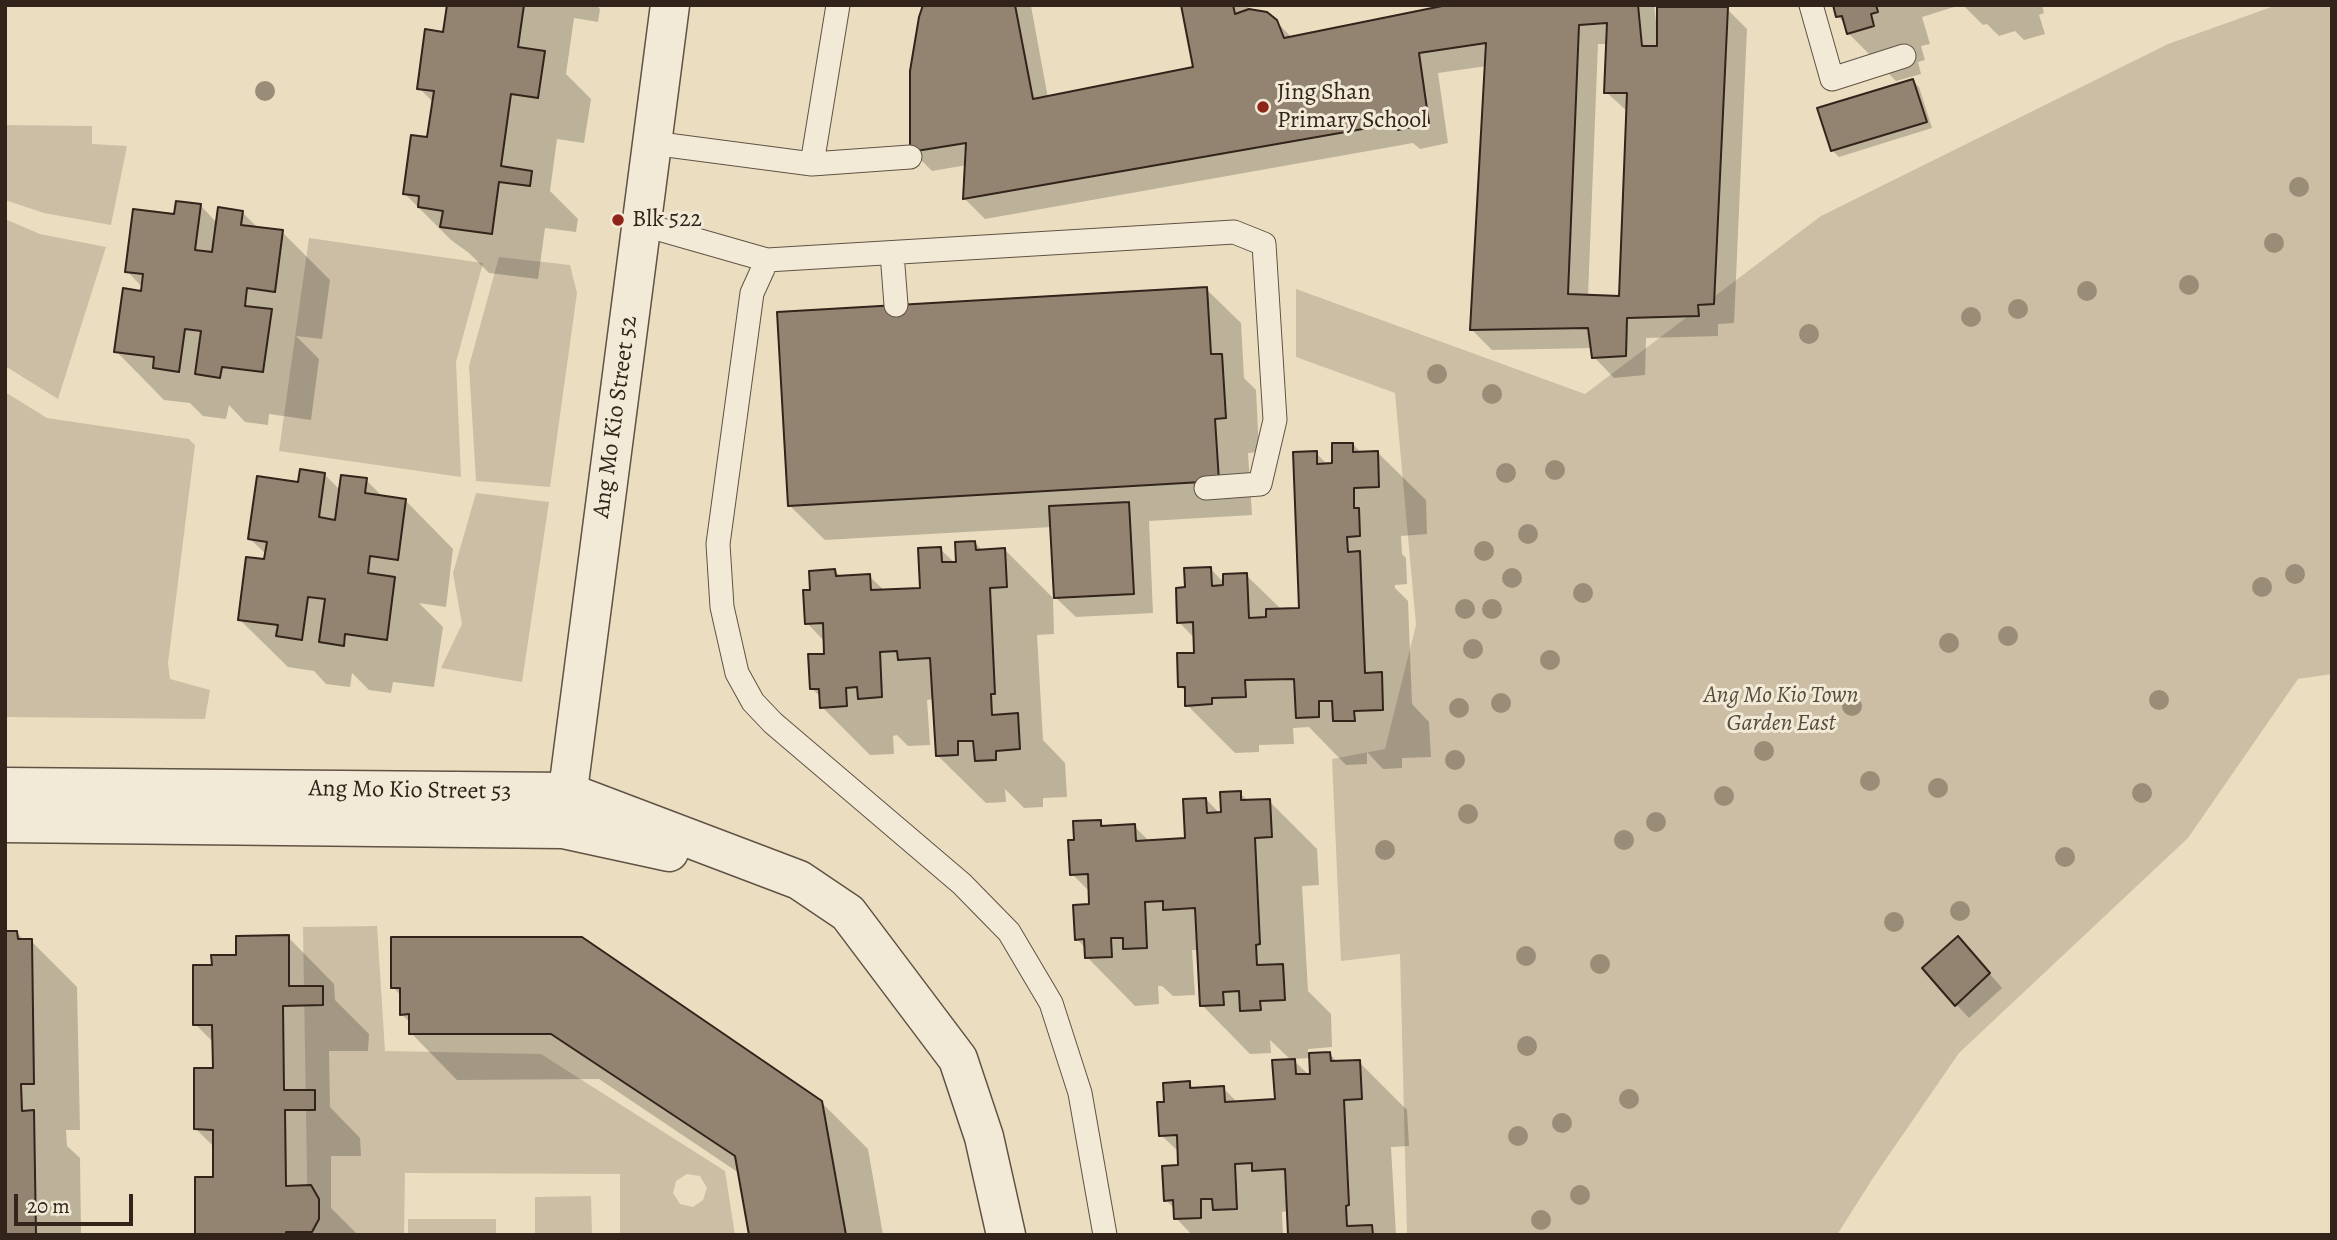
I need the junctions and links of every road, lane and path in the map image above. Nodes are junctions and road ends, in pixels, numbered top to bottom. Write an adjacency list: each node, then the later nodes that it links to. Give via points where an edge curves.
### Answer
1 (670, 5): 5 (street, Ang Mo Kio Street 52)
2 (838, 5): 7 (lane)
3 (1811, 5): 4 (lane, via 1832,79)
4 (1904, 57)
5 (652, 142): 7 (lane); 8 (street, Ang Mo Kio Street 52)
6 (910, 157): 7 (lane)
7 (812, 164)
8 (641, 224): 10 (lane); 14 (street, Ang Mo Kio Street 52)
9 (892, 253): 10 (lane); 11 (lane); 12 (lane, via 1234,232 1264,244 1275,420 1260,484)
10 (768, 260): 17 (lane, via 752,293 718,544 722,607 737,673 753,702 774,723 962,884 1009,932 1051,1003 1076,1080)
11 (896, 305)
12 (1206, 488)
13 (5, 787): 14 (street, Ang Mo Kio Street 53)
14 (565, 811): 15 (street, Ang Mo Kio Street 53); 16 (street, Ang Mo Kio Street 53, via 799,880 848,913 958,1059 984,1137)
15 (5, 823)
16 (1006, 1235)
17 (1105, 1235)

